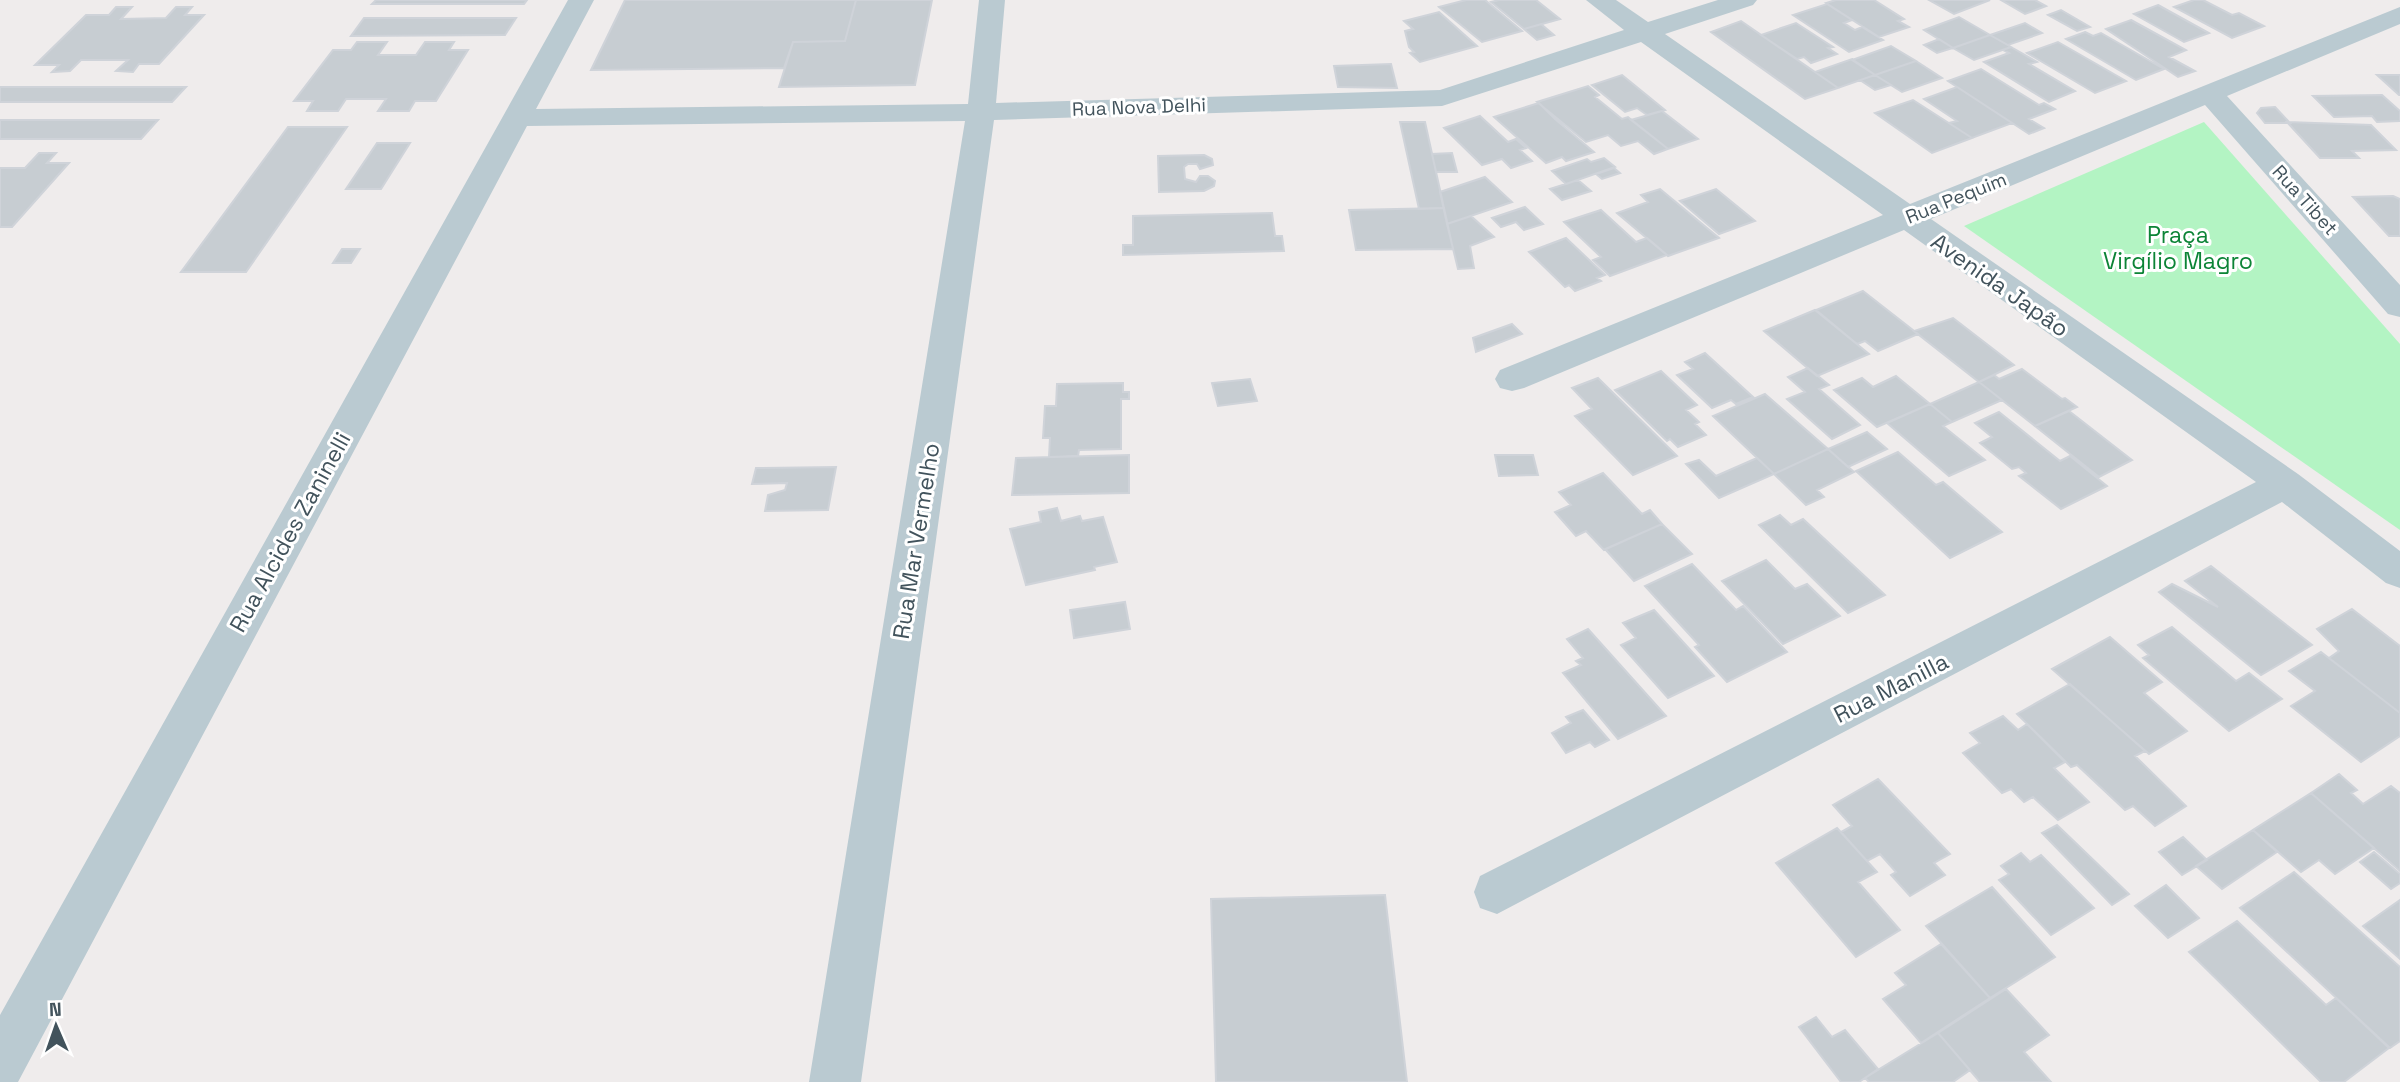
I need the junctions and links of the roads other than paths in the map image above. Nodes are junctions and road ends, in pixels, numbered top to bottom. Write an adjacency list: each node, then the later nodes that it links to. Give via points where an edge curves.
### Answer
1 (581, 0): 9 (street, Rua Alcides Zaninelli)
2 (992, 0): 8 (street, Rua Mar Vermelho)
3 (1599, 0): 6 (street, Avenida Japão)
4 (1744, 0): 6 (street, Rua Nova Delhi)
5 (2400, 16): 7 (street, Rua Pequim)
6 (1645, 31): 8 (street, Rua Nova Delhi, via 1443,98); 10 (street, Avenida Japão)
7 (2209, 93): 10 (street, Rua Pequim); 11 (street, Rua Tibet)
8 (981, 112): 9 (street, Rua Nova Delhi); 17 (street, Rua Mar Vermelho)
9 (518, 118): 16 (street, Rua Alcides Zaninelli)
10 (1906, 219): 12 (street, Rua Pequim); 13 (street, Avenida Japão)
11 (2400, 306)
12 (1512, 379)
13 (2285, 484): 14 (street, Avenida Japão); 15 (street, Rua Manilla)
14 (2400, 572)
15 (1497, 892)
16 (0, 1065)
17 (835, 1082)

